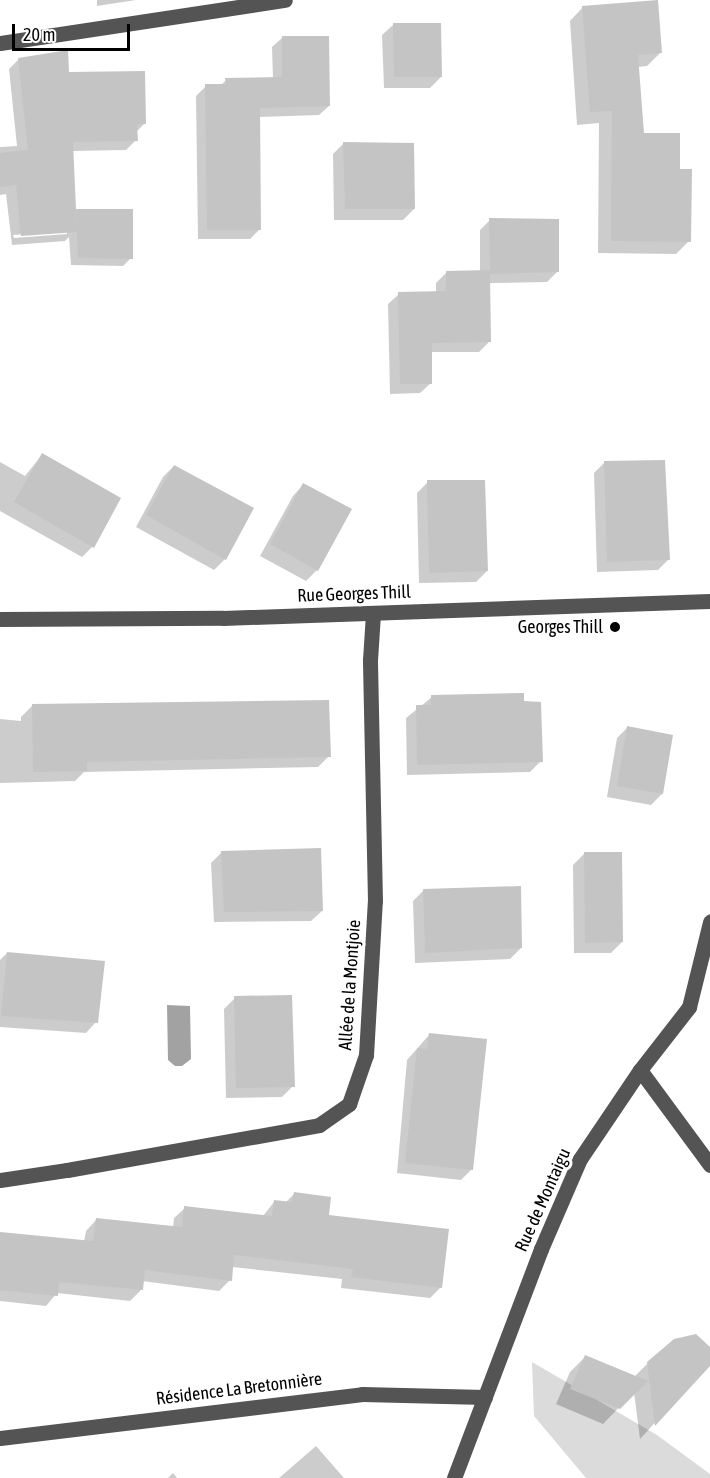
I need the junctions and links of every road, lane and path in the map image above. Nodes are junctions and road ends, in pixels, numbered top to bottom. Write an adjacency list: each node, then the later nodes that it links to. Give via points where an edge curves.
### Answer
1 (285, 0): 2 (street)
2 (0, 43)
3 (710, 601): 4 (street, Rue Georges Thill)
4 (373, 613): 5 (street, Rue Georges Thill); 9 (street, Allée de la Montjoie, via 370,660 375,901 366,1055 349,1104 319,1125)
5 (0, 619)
6 (710, 922): 7 (street, Rue de Montaigu, via 689,1007)
7 (640, 1070): 8 (street); 10 (street, Rue de Montaigu, via 580,1159)
8 (710, 1165)
9 (0, 1179)
10 (484, 1397): 11 (street, Résidence La Bretonnière, via 362,1394); 12 (street, Rue de Montaigu)
11 (0, 1438)
12 (454, 1478)

